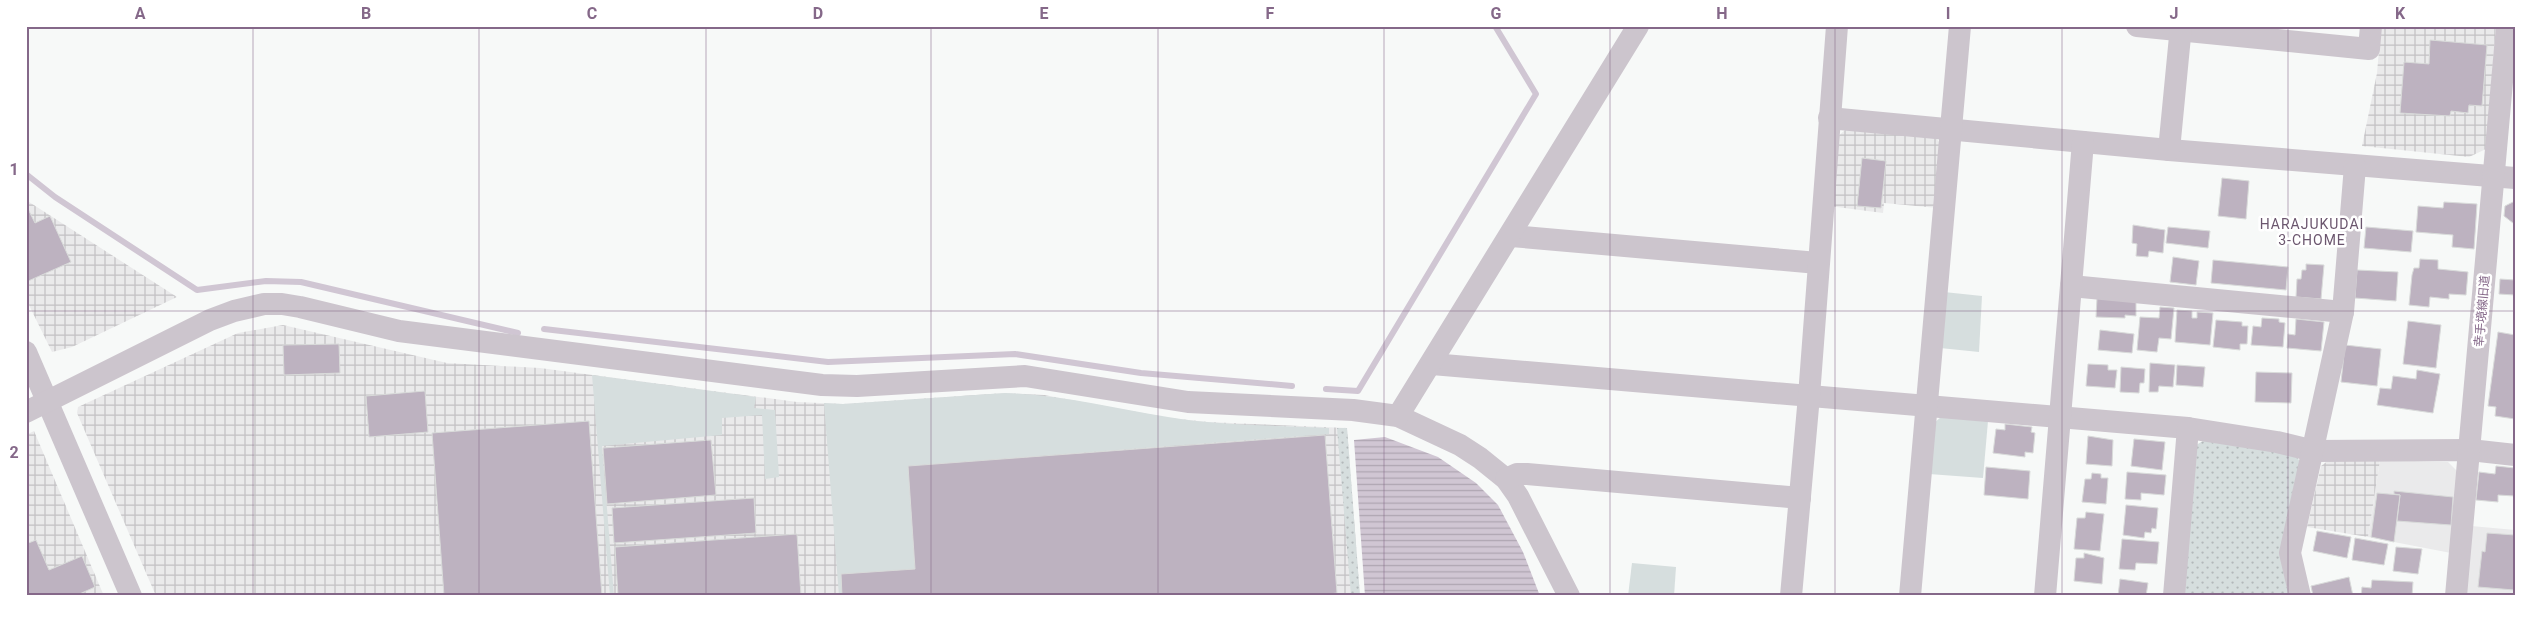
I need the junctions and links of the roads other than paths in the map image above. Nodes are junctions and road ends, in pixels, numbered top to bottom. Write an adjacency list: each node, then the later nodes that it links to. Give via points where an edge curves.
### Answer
1 (1638, 26): 15 (street)
2 (1837, 26): 9 (street)
3 (1960, 26): 10 (street)
4 (2137, 26): 7 (street)
5 (2371, 26): 8 (street, via 2368,49)
6 (2507, 26): 14 (street, 幸手境線旧道)
7 (2180, 28): 8 (street); 12 (street)
8 (2279, 34)
9 (1829, 118): 10 (street); 16 (street)
10 (1952, 128): 11 (street); 23 (street)
11 (2083, 142): 12 (street); 17 (street)
12 (2168, 150): 13 (street)
13 (2355, 166): 14 (street); 18 (street)
14 (2504, 177): 28 (street, 幸手境線旧道)
15 (1511, 236): 16 (street); 20 (street)
16 (1818, 263): 21 (street)
17 (2071, 286): 18 (street); 26 (street)
18 (2342, 312): 29 (street)
19 (26, 352): 22 (street)
20 (1432, 364): 21 (street); 25 (street)
21 (1809, 396): 23 (street); 32 (street)
22 (48, 402): 24 (street); 25 (street, via 210,320 264,304 282,304 399,331 822,385 857,386 1025,376 1188,402 1353,410); 33 (street)
23 (1928, 406): 26 (street); 36 (street)
24 (26, 412)
25 (1398, 416): 31 (street, via 1460,445)
26 (2062, 418): 27 (street); 37 (street)
27 (2188, 428): 29 (street, via 2277,442); 38 (street)
28 (2470, 450): 29 (street); 30 (street); 40 (street, 幸手境線旧道)
29 (2314, 452): 39 (street, via 2290,553)
30 (2515, 455)
31 (1506, 479): 32 (street, via 1528,474); 34 (street)
32 (1800, 498): 35 (street)
33 (131, 596)
34 (1568, 596)
35 (1791, 596)
36 (1910, 596)
37 (2045, 596)
38 (2174, 596)
39 (2300, 596)
40 (2456, 596)

